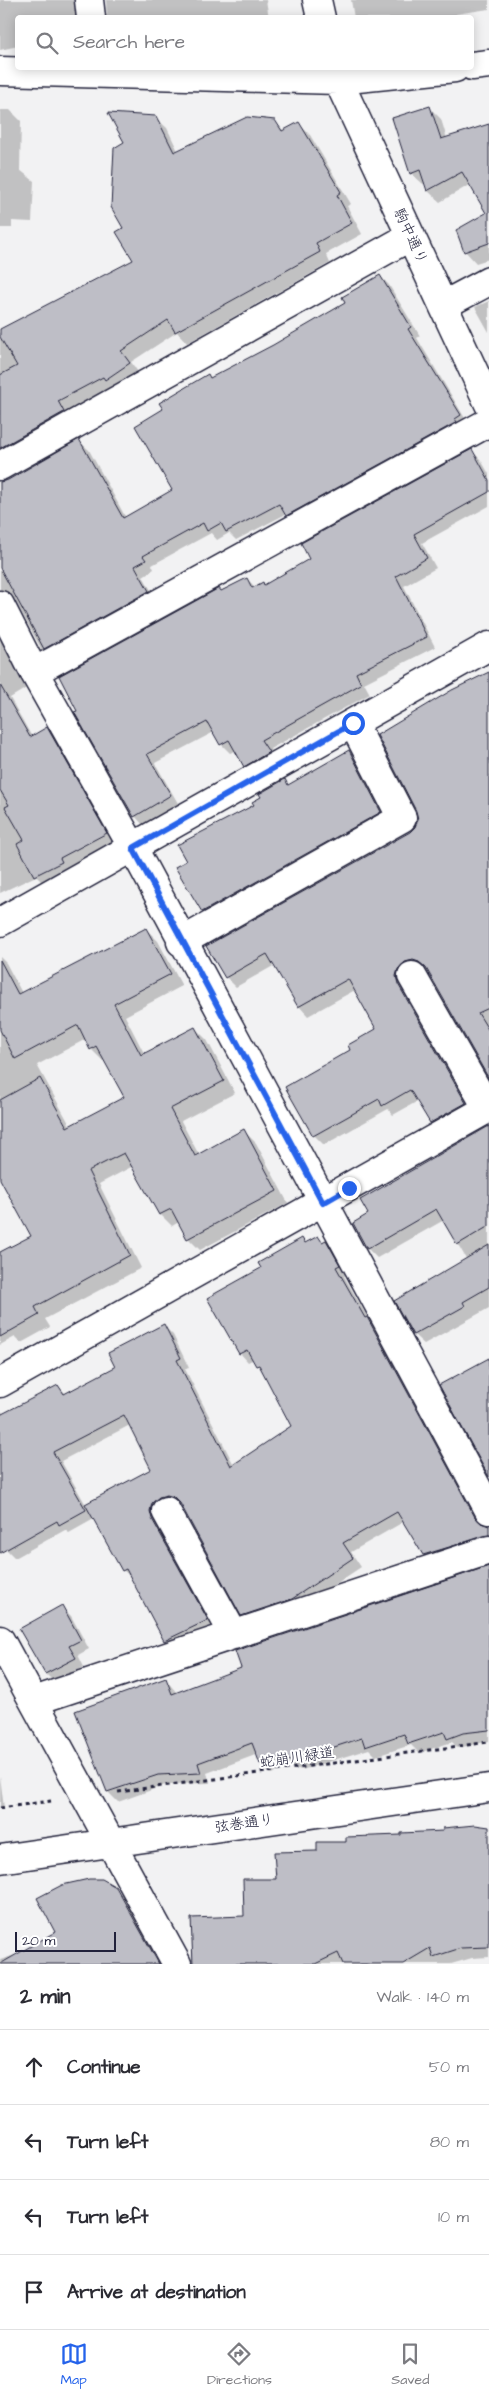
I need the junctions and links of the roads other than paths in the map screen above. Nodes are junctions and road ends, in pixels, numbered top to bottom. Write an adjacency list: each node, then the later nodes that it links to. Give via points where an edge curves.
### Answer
1 (89, 0): 3 (street)
2 (317, 0): 4 (street)
3 (91, 15)
4 (321, 15)
5 (489, 64): 6 (street)
6 (474, 66)
7 (415, 70): 10 (street)
8 (0, 71): 9 (street)
9 (98, 71): 10 (street)
10 (336, 74): 11 (street, 駒中通り)
11 (411, 236): 13 (street, 駒中通り); 16 (street)
12 (489, 281): 13 (street)
13 (444, 305): 14 (street, 駒中通り)
14 (489, 404)
15 (489, 422): 20 (street)
16 (0, 466)
17 (0, 605): 18 (street)
18 (7, 634): 20 (street)
19 (489, 646): 21 (street)
20 (34, 672): 22 (street)
21 (353, 723): 22 (street); 24 (street, via 402,818)
22 (133, 848): 23 (street); 24 (street)
23 (0, 922)
24 (181, 942): 27 (street)
25 (412, 976): 26 (street)
26 (489, 1108): 27 (street)
27 (323, 1203): 28 (street); 29 (street)
28 (0, 1382)
29 (489, 1510)
30 (166, 1511): 32 (street)
31 (489, 1550): 32 (street)
32 (234, 1635): 34 (street)
33 (0, 1640): 34 (street)
34 (34, 1701): 36 (street)
35 (489, 1788): 36 (street, 弦巻通り)
36 (110, 1842): 37 (street, 弦巻通り); 38 (street)
37 (0, 1859)
38 (177, 1964)

